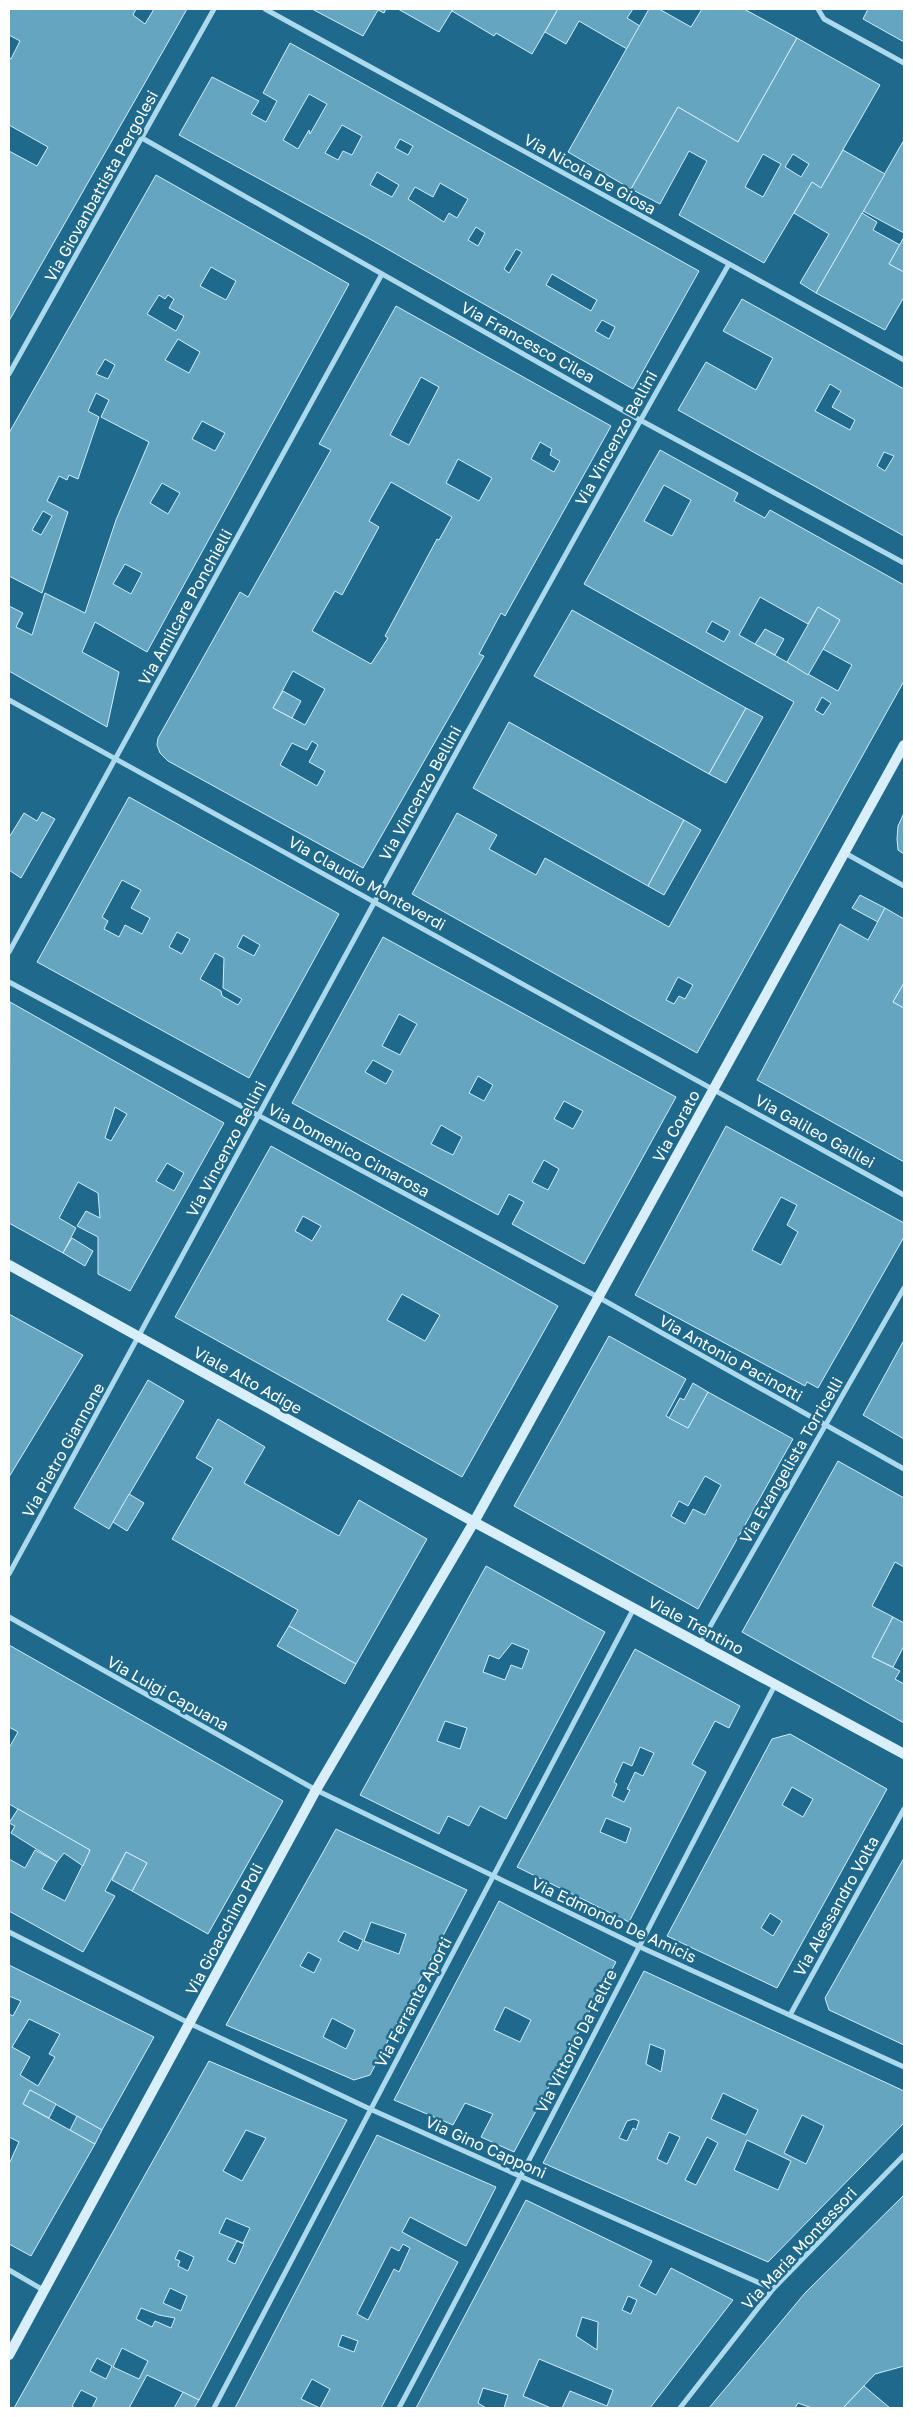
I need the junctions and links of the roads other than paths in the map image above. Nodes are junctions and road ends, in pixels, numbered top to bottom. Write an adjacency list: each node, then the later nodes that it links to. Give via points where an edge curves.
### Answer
1 (214, 9): 5 (street, Via Giovanbattista Pergolesi)
2 (265, 9): 6 (street, Via Nicola De Giosa)
3 (818, 9): 4 (street, via 824,19)
4 (904, 64)
5 (142, 138): 7 (street, Via Francesco Cilea); 9 (street, Via Giovanbattista Pergolesi)
6 (729, 264): 8 (street, Via Nicola De Giosa); 10 (street, Via Vincenzo Bellini)
7 (382, 274): 10 (street, Via Francesco Cilea); 14 (street, Via Amilcare Ponchielli)
8 (904, 360)
9 (9, 374)
10 (640, 420): 11 (street, Via Francesco Cilea); 17 (street, Via Vincenzo Bellini)
11 (904, 563)
12 (9, 700): 14 (street, Via Claudio Monteverdi)
13 (904, 745): 15 (street, Via Corato)
14 (117, 758): 17 (street, Via Claudio Monteverdi); 18 (street, Via Amilcare Ponchielli)
15 (844, 853): 16 (street); 20 (street, Via Corato)
16 (904, 886)
17 (374, 902): 20 (street, Via Claudio Monteverdi); 21 (street, Via Vincenzo Bellini)
18 (9, 952)
19 (9, 982): 21 (street, Via Domenico Cimarosa)
20 (713, 1089): 22 (street, Via Galileo Galilei); 25 (street, Via Corato)
21 (258, 1115): 25 (street, Via Domenico Cimarosa); 26 (street, Via Vincenzo Bellini)
22 (904, 1195)
23 (9, 1265): 26 (street, Viale Alto Adige)
24 (904, 1288): 27 (street, Via Evangelista Torricelli)
25 (598, 1297): 27 (street, Via Antonio Pacinotti); 29 (street, Via Corato)
26 (139, 1337): 29 (street, Viale Alto Adige); 30 (street, Via Pietro Giannone)
27 (825, 1426): 28 (street, Via Antonio Pacinotti); 33 (street, Via Evangelista Torricelli)
28 (904, 1469)
29 (474, 1522): 31 (street, Viale Trentino); 36 (street, Via Gioacchino Poli)
30 (9, 1574)
31 (634, 1608): 33 (street, Viale Trentino); 38 (street, Via Ferrante Aporti)
32 (9, 1617): 36 (street, Via Luigi Capuana)
33 (700, 1644): 34 (street, Viale Trentino)
34 (775, 1685): 35 (street, Viale Trentino); 40 (street, Via Vittorio Da Feltre)
35 (904, 1754)
36 (316, 1790): 38 (street, Via Edmondo De Amicis); 42 (street, Via Gioacchino Poli)
37 (904, 1809): 41 (street, Via Alessandro Volta)
38 (493, 1876): 40 (street, Via Edmondo De Amicis); 44 (street, Via Ferrante Aporti)
39 (9, 1932): 42 (street, Via Gino Capponi)
40 (638, 1946): 41 (street, Via Edmondo De Amicis); 46 (street, Via Vittorio Da Feltre)
41 (790, 2015): 43 (street, Via Edmondo De Amicis)
42 (190, 2024): 44 (street, Via Gino Capponi); 49 (street, Via Gioacchino Poli)
43 (904, 2067)
44 (370, 2109): 46 (street, Via Gino Capponi); 51 (street, Via Ferrante Aporti)
45 (904, 2155): 48 (street, Via Maria Montessori)
46 (523, 2176): 48 (street, Via Gino Capponi); 52 (street, Via Vittorio Da Feltre)
47 (9, 2270): 49 (street)
48 (773, 2290): 53 (street, Via Maria Montessori)
49 (45, 2291): 50 (street, Via Gioacchino Poli)
50 (9, 2355)
51 (214, 2408)
52 (399, 2408)
53 (680, 2408)

